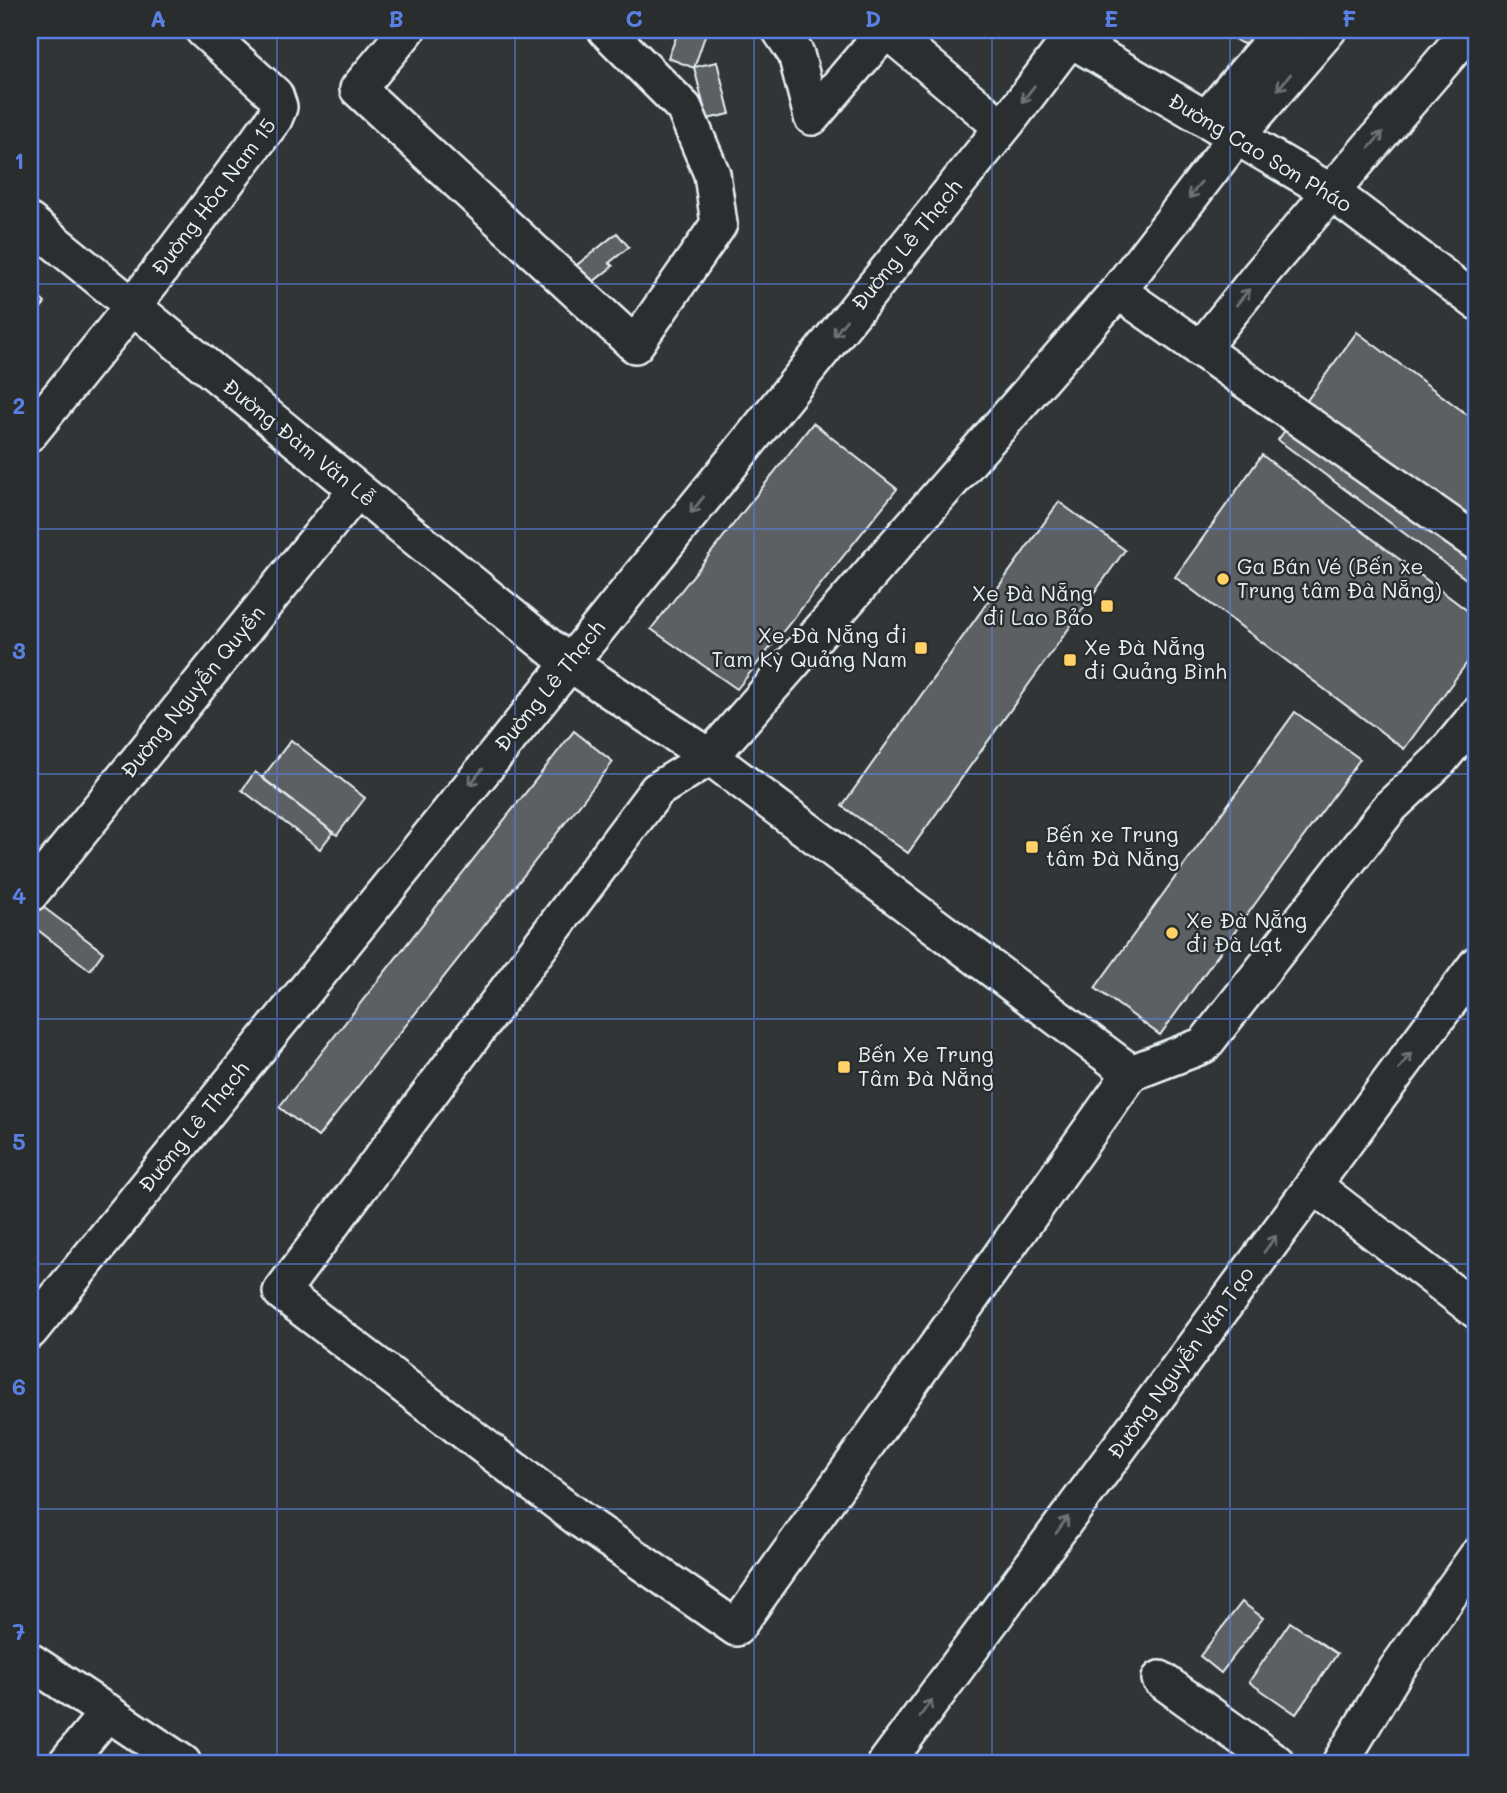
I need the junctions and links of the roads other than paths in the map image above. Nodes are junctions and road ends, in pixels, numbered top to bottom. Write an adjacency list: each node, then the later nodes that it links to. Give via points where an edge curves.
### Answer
1 (203, 30): 10 (street, Đường Hòa Nam 15)
2 (407, 30): 3 (street, via 358,89 635,345 719,224 712,174 684,108)
3 (606, 30)
4 (780, 30): 5 (street, via 796,54 812,117)
5 (886, 30): 12 (street)
6 (1282, 30): 11 (street)
7 (1328, 30): 13 (street, one-way to 13)
8 (1470, 30): 14 (street, one-way to 8)
9 (1070, 39): 11 (street, Đường Cao Sơn Pháo); 12 (street, Đường Lê Thạch, one-way to 12)
10 (236, 41): 18 (street, Đường Hòa Nam 15, via 279,107)
11 (1206, 119): 13 (street, Đường Cao Sơn Pháo)
12 (1002, 127): 23 (street, Đường Lê Thạch, one-way to 23)
13 (1237, 136): 14 (street, Đường Cao Sơn Pháo); 16 (street, one-way to 16)
14 (1331, 192): 17 (street, Đường Cao Sơn Pháo); 19 (street, one-way to 14)
15 (30, 222): 18 (street, Đường Đàm Văn Lễ)
16 (1118, 291): 19 (street); 25 (street)
17 (1477, 302)
18 (133, 306): 20 (street); 21 (street, Đường Đàm Văn Lễ)
19 (1200, 350): 22 (street)
20 (30, 433)
21 (357, 490): 23 (street, Đường Đàm Văn Lễ); 26 (street, Đường Nguyễn Quyền)
22 (1477, 543)
23 (569, 663): 25 (street, Đường Đàm Văn Lễ); 31 (street, Đường Lê Thạch, one-way to 31)
24 (1477, 715): 28 (street, via 1440,760 1391,806 1204,1045)
25 (710, 757): 28 (street, Đường Đàm Văn Lễ); 28 (street, via 657,790 281,1292 579,1518 736,1628)
26 (30, 894)
27 (1477, 964): 29 (street, Đường Nguyễn Văn Tạo, one-way to 27)
28 (1131, 1073)
29 (1312, 1185): 30 (street); 39 (street, Đường Nguyễn Văn Tạo, one-way to 29)
30 (1477, 1311)
31 (30, 1331)
32 (1477, 1556): 41 (street, via 1396,1670)
33 (30, 1661): 35 (street)
34 (1160, 1679): 40 (street)
35 (107, 1712): 36 (street); 37 (street)
36 (144, 1753): 38 (street)
37 (66, 1763)
38 (183, 1763)
39 (886, 1763)
40 (1277, 1763)
41 (1340, 1763)

